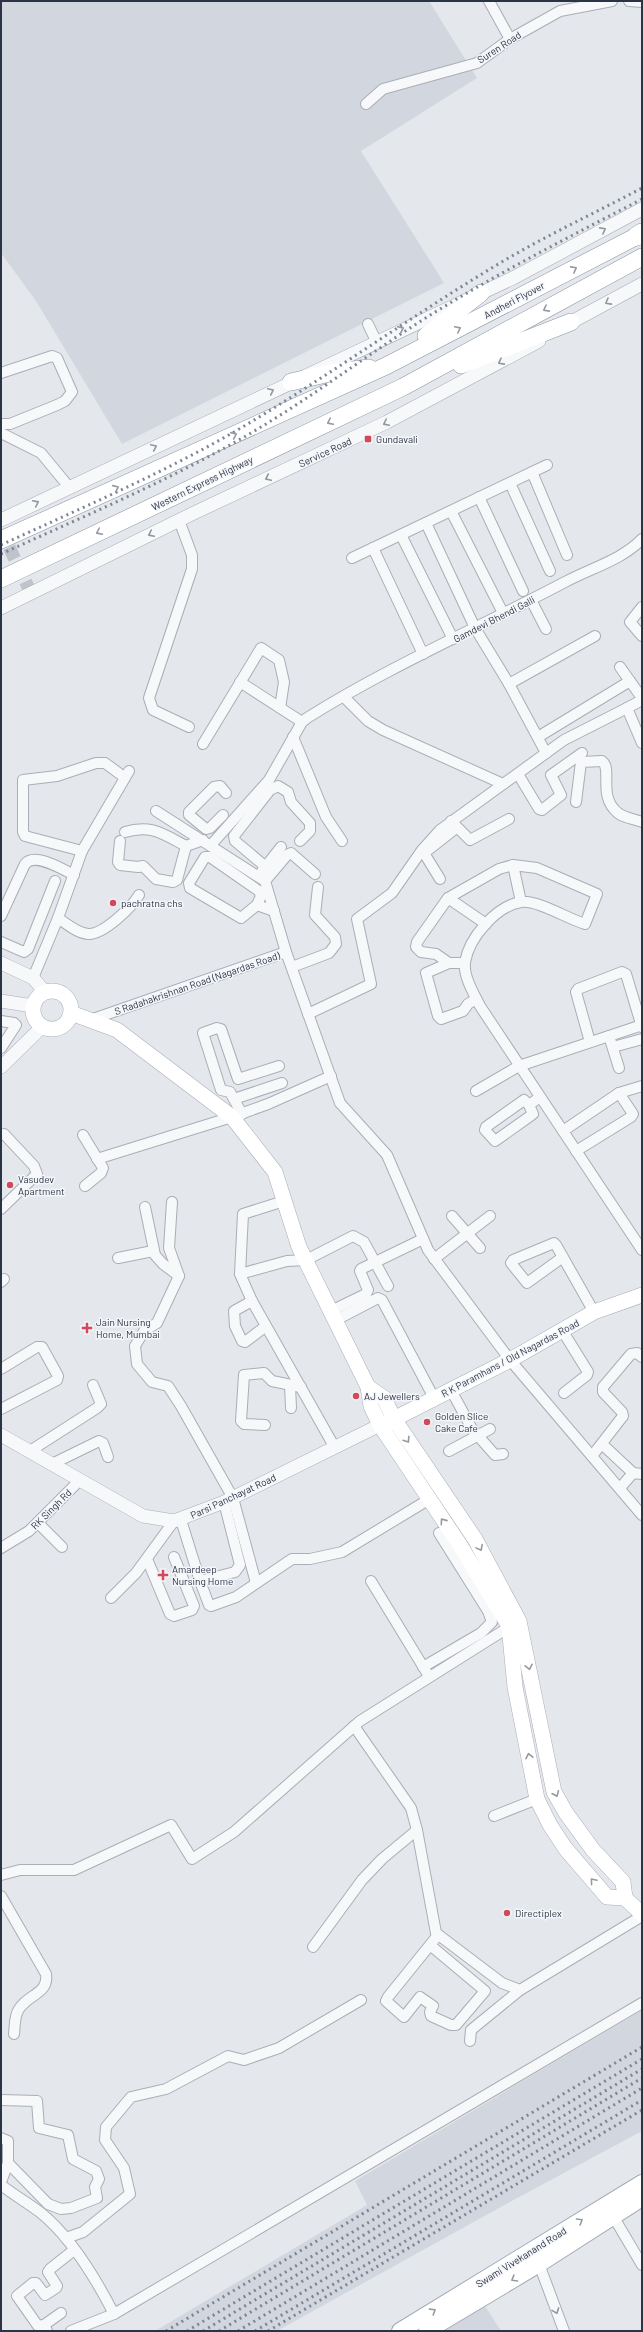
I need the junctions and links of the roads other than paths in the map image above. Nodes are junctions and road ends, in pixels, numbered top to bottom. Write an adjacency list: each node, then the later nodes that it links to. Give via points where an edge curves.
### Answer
1 (489, 1): 5 (street)
2 (612, 1): 5 (street, Suren Road, via 560,11)
3 (629, 1): 4 (street)
4 (642, 2)
5 (510, 39): 6 (street, Suren Road, via 477,63 383,90)
6 (366, 104)
7 (642, 209): 11 (street, one-way to 7)
8 (639, 234): 15 (highway, Andheri Flyover, one-way to 8)
9 (642, 257): 18 (highway, one-way to 18)
10 (642, 284): 12 (street, Service Road, one-way to 12)
11 (481, 293): 14 (street, one-way to 11); 15 (highway)
12 (571, 322): 18 (highway); 28 (street, Service Road, one-way to 28, via 506,360 387,422)
13 (368, 324): 14 (street)
14 (376, 341): 17 (street)
15 (386, 366): 17 (highway, via 330,373); 32 (highway, one-way to 15)
16 (1, 373): 19 (street, via 52,356 57,358 71,387 71,396 65,401)
17 (291, 382): 24 (street, one-way to 17)
18 (403, 387): 37 (highway, Western Express Highway, one-way to 37)
19 (6, 424): 20 (street)
20 (4, 434): 24 (street, via 41,453)
21 (547, 465): 22 (street)
22 (532, 472): 23 (street); 34 (street)
23 (510, 483): 25 (street); 36 (street)
24 (69, 487): 27 (street, one-way to 24)
25 (479, 497): 26 (street); 38 (street)
26 (451, 511): 29 (street); 42 (street)
27 (1, 520)
28 (179, 520): 41 (street, Service Road, one-way to 41); 59 (street, via 192,555 192,569 149,698 153,710)
29 (426, 522): 30 (street); 43 (street)
30 (401, 535): 33 (street); 47 (street)
31 (642, 539): 39 (street, Gamdevi Bhendi Galli, via 632,550)
32 (1, 540)
33 (373, 548): 35 (street); 48 (street)
34 (567, 556)
35 (352, 558)
36 (550, 571)
37 (1, 579)
38 (522, 591)
39 (530, 600): 42 (street, Gamdevi Bhendi Galli); 44 (street)
40 (642, 607): 46 (street, via 630,622)
41 (1, 608)
42 (503, 613): 43 (street, Gamdevi Bhendi Galli)
43 (474, 628): 47 (street, Gamdevi Bhendi Galli); 52 (street)
44 (546, 629)
45 (595, 636): 52 (street)
46 (642, 636)
47 (453, 639): 48 (street, Gamdevi Bhendi Galli)
48 (423, 654): 53 (street, Gamdevi Bhendi Galli)
49 (620, 667): 50 (street)
50 (630, 681): 54 (street); 57 (street)
51 (240, 682): 55 (street); 55 (street, via 260,648 274,655 279,660 284,682); 66 (street)
52 (509, 684): 63 (street)
53 (344, 697): 58 (street, Gamdevi Bhendi Galli); 70 (street, via 368,721 383,730)
54 (642, 699): 56 (street)
55 (280, 708): 58 (street)
56 (627, 708): 61 (street); 65 (street)
57 (581, 710): 60 (street); 61 (street)
58 (302, 722): 62 (street)
59 (188, 726)
60 (554, 726): 63 (street); 64 (street)
61 (592, 726): 64 (street)
62 (293, 737): 77 (street, via 269,780); 81 (street, via 326,817)
63 (538, 737): 67 (street)
64 (564, 740): 67 (street)
65 (642, 743)
66 (203, 744)
67 (546, 753): 69 (street)
68 (582, 753): 69 (street, via 551,775 561,796 542,810)
69 (518, 774): 70 (street)
70 (504, 784): 76 (street)
71 (226, 793): 73 (street, via 220,786 210,789 189,812)
72 (576, 802): 75 (street, via 581,762 602,761 606,766 606,791 610,804 618,813)
73 (193, 818): 77 (street, via 206,829 223,815); 78 (street)
74 (509, 819): 76 (street, via 470,840)
75 (642, 822)
76 (454, 825): 86 (street, via 440,830)
77 (228, 826): 82 (street)
78 (186, 829): 79 (street, via 158,813); 82 (street)
79 (151, 830): 83 (street); 83 (street, via 142,828 122,836 118,862 120,865 144,866 156,879 173,882 177,880)
80 (300, 841): 88 (street, via 310,831 310,824 291,802 288,792 278,786 270,790 234,836 235,841)
81 (342, 841)
82 (207, 842): 83 (street); 91 (street)
83 (186, 846)
84 (280, 847): 88 (street)
85 (82, 851): 85 (street, via 127,774 106,764 96,763 57,776 23,780 25,836); 90 (street)
86 (423, 851): 92 (street); 116 (street, via 392,893 357,919 371,984)
87 (513, 865): 97 (street, via 499,869); 98 (street); 98 (street, via 537,868 597,894 585,924)
88 (266, 867): 91 (street)
89 (315, 874): 91 (street, via 291,853)
90 (74, 875): 101 (street, via 37,859 29,860); 102 (street)
91 (262, 878): 100 (street)
92 (440, 878)
93 (55, 881): 104 (street, via 28,949 24,952)
94 (318, 887): 109 (street, via 315,915 335,937 336,944 329,953)
95 (139, 894): 102 (street, via 128,910 100,931 90,934 79,931)
96 (274, 895): 100 (street)
97 (448, 898): 103 (street); 107 (street, via 416,945 421,952 436,954)
98 (521, 902): 103 (street, via 504,909)
99 (257, 905): 99 (street, via 261,896 259,891 210,857 205,857 188,883 190,888 241,918); 100 (street)
100 (277, 914): 105 (street)
101 (1, 916)
102 (58, 918): 110 (street)
103 (486, 924): 108 (street, via 473,941)
104 (1, 942)
105 (286, 952): 109 (street, S Radahakrishnan Road (Nagardas Road)); 117 (street, S Radahakrishnan Road (Nagardas Road))
106 (1, 963): 110 (street)
107 (449, 963): 108 (street); 112 (street, via 426,973 439,1017 441,1019 463,1011)
108 (465, 963): 112 (street)
109 (292, 966): 116 (street, S Radahakrishnan Road (Nagardas Road))
110 (32, 978): 111 (street)
111 (45, 992): 114 (main road); 115 (main road, via 58,992 64,996 68,1000)
112 (476, 999): 128 (street)
113 (1, 1001): 114 (street)
114 (33, 1006): 120 (main road, via 34,1018)
115 (71, 1013): 117 (main road); 120 (main road, via 60,1028)
116 (308, 1014): 130 (street, S Radahakrishnan Road (Nagardas Road))
117 (93, 1019): 138 (main road, via 117,1030)
118 (1, 1020): 125 (street, via 14,1023 16,1026)
119 (642, 1026): 121 (street); 123 (street, via 626,974 622,972 576,992)
120 (42, 1027): 126 (street)
121 (609, 1036): 123 (street); 124 (street)
122 (642, 1039): 124 (street)
123 (590, 1042): 128 (street)
124 (613, 1047): 129 (street)
125 (1, 1048)
126 (2, 1064)
127 (279, 1066): 136 (street, via 238,1079 221,1029 204,1032 202,1035 221,1090 230,1092)
128 (519, 1066): 133 (street); 135 (street)
129 (619, 1068)
130 (331, 1076): 138 (street); 152 (street, S Radahakrishnan Road (Nagardas Road), via 340,1103 387,1155)
131 (282, 1083): 136 (street)
132 (642, 1086): 134 (street)
133 (476, 1091)
134 (619, 1093): 139 (street); 142 (street, via 633,1114 631,1117)
135 (540, 1097): 137 (street); 139 (street)
136 (234, 1099): 138 (street)
137 (529, 1105): 137 (street, via 524,1100 485,1130 496,1141 533,1114)
138 (237, 1116): 143 (street); 145 (main road, via 275,1172)
139 (563, 1131): 142 (street)
140 (4, 1134): 148 (street, via 34,1166 37,1174)
141 (82, 1135): 143 (street)
142 (576, 1151): 154 (street)
143 (98, 1159): 144 (street, via 102,1170)
144 (85, 1186)
145 (284, 1201): 158 (main road, via 299,1247); 161 (street, via 243,1214)
146 (172, 1202): 162 (street, via 169,1248)
147 (145, 1207): 155 (street)
148 (1, 1210)
149 (452, 1216): 151 (street)
150 (490, 1216): 151 (street)
151 (467, 1234): 153 (street); 159 (street)
152 (423, 1239): 159 (street, S Radahakrishnan Road (Nagardas Road)); 160 (street)
153 (480, 1248)
154 (642, 1250)
155 (153, 1251): 157 (street); 162 (street, via 163,1264)
156 (563, 1257): 156 (street, via 527,1283 511,1263 550,1243 556,1245); 166 (street)
157 (118, 1258)
158 (306, 1260): 160 (street, via 353,1236 364,1242); 161 (street, via 287,1261); 167 (main road)
159 (435, 1260): 171 (street, S Radahakrishnan Road (Nagardas Road))
160 (375, 1261): 163 (street); 167 (street, via 360,1271 368,1290 366,1294)
161 (240, 1274): 165 (street)
162 (179, 1276): 199 (street, via 156,1323 144,1331 135,1346 137,1364 152,1382 168,1386 182,1406)
163 (388, 1286)
164 (642, 1295): 166 (main road, R K Paramhans / Old Nagardas Road)
165 (252, 1301): 168 (street); 168 (street, via 234,1311 235,1326 242,1340 245,1342)
166 (594, 1312): 169 (main road, R K Paramhans / Old Nagardas Road)
167 (334, 1316): 176 (main road); 179 (street, via 378,1298 382,1300)
168 (266, 1326): 175 (street)
169 (562, 1330): 171 (main road, R K Paramhans / Old Nagardas Road); 178 (street, via 588,1372)
170 (642, 1357): 188 (street, via 637,1353 631,1354 603,1387 603,1392 623,1416)
171 (510, 1360): 177 (main road, R K Paramhans / Old Nagardas Road); 193 (street, S Radahakrishnan Road (Nagardas Road))
172 (1, 1369): 181 (street, via 37,1347 42,1347 58,1376 57,1380)
173 (93, 1385): 190 (street, via 101,1404)
174 (290, 1385): 175 (street); 180 (street); 183 (street, via 272,1381 264,1372 250,1372 244,1375 241,1421 244,1424)
175 (301, 1387): 189 (street)
176 (368, 1387): 182 (main road, via 384,1398); 184 (main road, via 371,1406)
177 (451, 1390): 179 (main road, R K Paramhans / Old Nagardas Road); 187 (street)
178 (564, 1393)
179 (434, 1398): 182 (main road, R K Paramhans / Old Nagardas Road)
180 (291, 1408)
181 (1, 1410)
182 (394, 1419): 184 (main road, R K Paramhans / Old Nagardas Road); 215 (main road, one-way to 215, via 475,1539)
183 (265, 1425)
184 (380, 1425): 189 (street, Parsi Panchayat Road); 200 (main road)
185 (490, 1430): 187 (street)
186 (1, 1435): 190 (street)
187 (478, 1436): 191 (street); 192 (street, via 495,1455)
188 (603, 1445): 193 (street); 196 (street)
189 (335, 1448): 199 (street, Parsi Panchayat Road)
190 (30, 1451): 195 (street)
191 (448, 1451)
192 (503, 1454)
193 (592, 1456): 198 (street, S Radahakrishnan Road (Nagardas Road))
194 (108, 1457): 195 (street, via 103,1443 99,1442)
195 (52, 1464): 197 (street)
196 (637, 1474): 198 (street)
197 (80, 1480): 202 (street, via 143,1516); 203 (street, RK Singh Rd)
198 (620, 1488): 201 (street, S Radahakrishnan Road (Nagardas Road))
199 (228, 1500): 202 (street, Parsi Panchayat Road); 210 (street, via 240,1565 235,1572); 212 (street)
200 (428, 1500): 207 (main road, one-way to 200); 212 (street, via 342,1552 310,1559 292,1559)
201 (642, 1515)
202 (178, 1520): 209 (street); 210 (street)
203 (38, 1523): 205 (street); 206 (street, RK Singh Rd)
204 (439, 1533): 207 (street)
205 (62, 1547)
206 (1, 1548)
207 (455, 1549): 213 (main road)
208 (174, 1557): 209 (street, via 194,1606 192,1610 174,1616 170,1614)
209 (147, 1559): 214 (street)
210 (200, 1581): 212 (street, via 211,1606 234,1598)
211 (371, 1581): 216 (street)
212 (256, 1583)
213 (478, 1586): 215 (main road); 216 (street, via 492,1622 481,1634)
214 (111, 1598)
215 (514, 1623): 217 (street); 219 (main road, one-way to 215, via 515,1687); 223 (main road, one-way to 223, via 554,1792 566,1814 593,1850)
216 (423, 1667): 217 (street)
217 (429, 1676): 218 (street)
218 (354, 1726): 221 (street, via 411,1808); 222 (street, via 234,1832 192,1859 172,1826 74,1870 20,1870)
219 (537, 1799): 220 (street); 225 (main road, one-way to 219, via 565,1848)
220 (494, 1816)
221 (417, 1830): 228 (street, via 434,1930); 230 (street, via 382,1859 362,1880)
222 (1, 1875)
223 (623, 1882): 225 (main road); 226 (main road)
224 (1, 1896): 236 (street, via 46,1974 47,1982 43,1991 26,1999 18,2010)
225 (607, 1897): 226 (main road)
226 (625, 1898): 227 (main road)
227 (642, 1915): 233 (street)
228 (438, 1935): 229 (street); 231 (street)
229 (430, 1945): 232 (street); 232 (street, via 388,1997 388,2003 401,2016 406,2015 420,1997 434,2006 430,2012 431,2016 456,2025 485,1993 484,1989)
230 (313, 1947)
231 (474, 1962): 232 (street); 233 (street, via 502,1983)
232 (465, 1974)
233 (520, 1990): 237 (street, via 471,2030)
234 (361, 2000): 248 (street, via 279,2048 244,2060 228,2056 166,2089 131,2097 106,2126 105,2140 124,2168 130,2194 83,2232)
235 (642, 2002): 253 (street)
236 (14, 2034)
237 (470, 2041)
238 (1, 2100): 245 (street, via 37,2101 39,2128 68,2135 73,2159 91,2167 98,2174 99,2179 95,2187 98,2197 95,2200 66,2208)
239 (1, 2138): 240 (street, via 8,2141)
240 (8, 2164): 241 (street); 245 (street)
241 (1, 2182)
242 (642, 2182): 256 (main road, Swami Vivekanand Road, one-way to 242)
243 (1, 2185): 246 (street)
244 (642, 2198): 247 (main road, Swami Vivekanand Road)
245 (48, 2204): 246 (street)
246 (40, 2213): 248 (street)
247 (613, 2216): 250 (main road, Swami Vivekanand Road); 251 (street)
248 (66, 2238): 249 (street)
249 (74, 2250): 253 (street, via 104,2294); 254 (street, via 48,2272 56,2288 45,2295 33,2283 17,2296 38,2326)
250 (539, 2264): 257 (main road, Swami Vivekanand Road, one-way to 257); 258 (street, one-way to 258)
251 (642, 2265)
252 (61, 2313): 254 (street)
253 (114, 2314): 255 (street)
254 (46, 2328)
255 (71, 2331)
256 (400, 2331)
257 (427, 2331)
258 (564, 2331)

